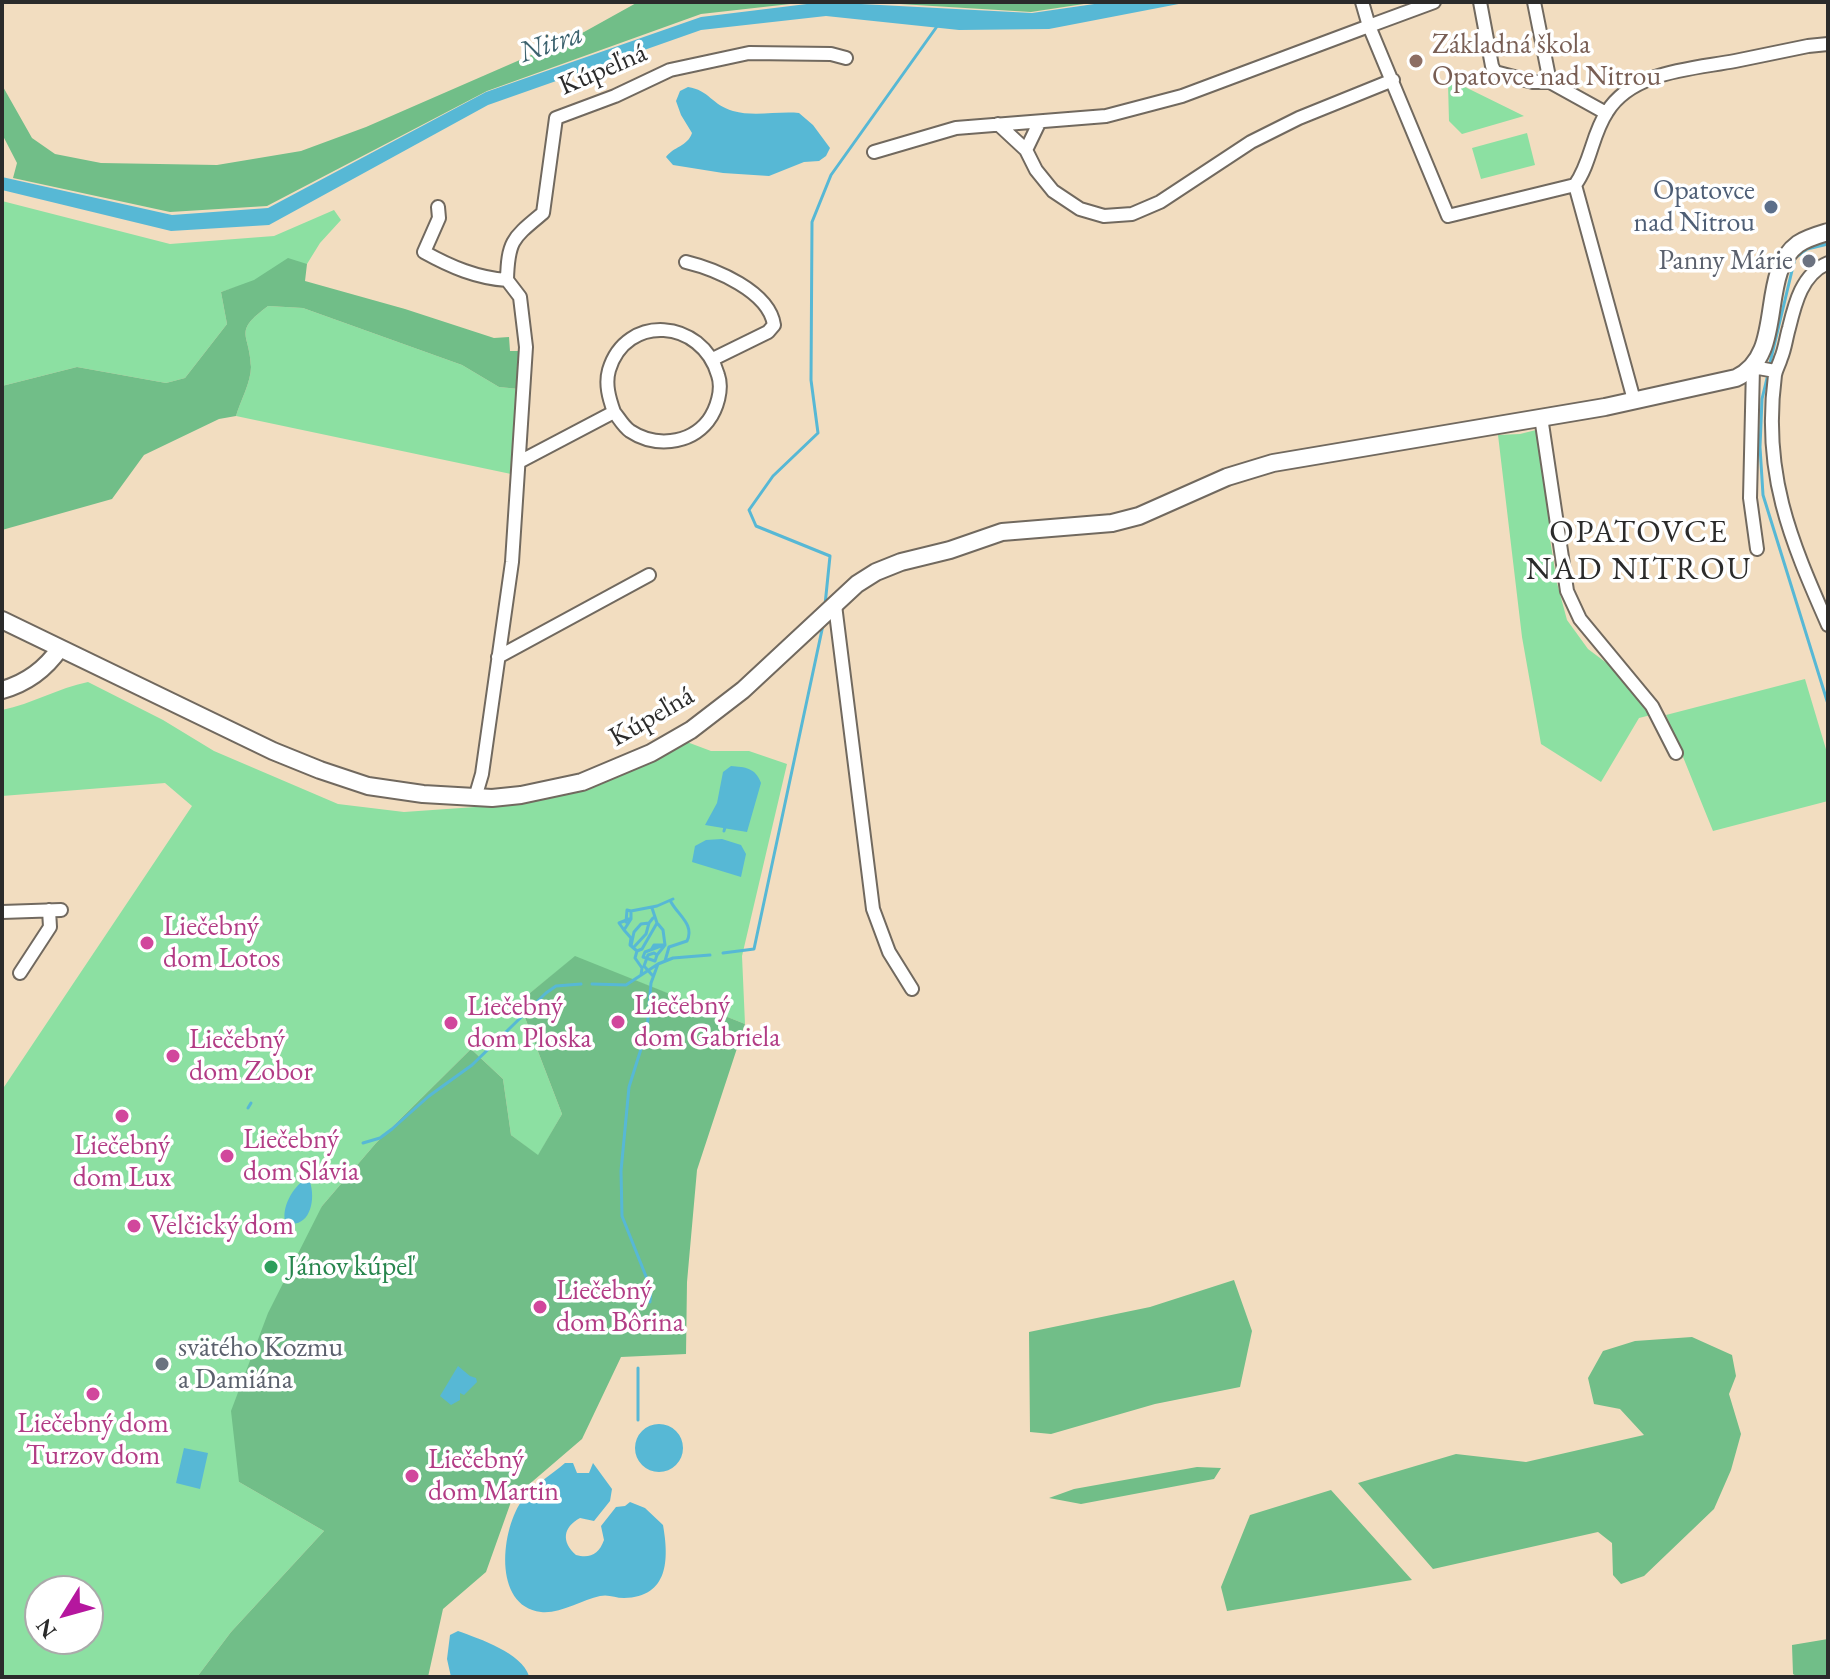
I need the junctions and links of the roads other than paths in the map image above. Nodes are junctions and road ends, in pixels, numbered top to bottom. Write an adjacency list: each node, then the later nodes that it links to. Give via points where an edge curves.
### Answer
1 (1362, 2): 5 (street)
2 (1434, 2): 5 (street)
3 (1480, 2): 9 (street, via 1495,72)
4 (1534, 2): 9 (street)
5 (1369, 26): 8 (street); 11 (street, via 1182,96 1106,116)
6 (1828, 44): 10 (street, via 1665,74 1629,90)
7 (846, 58): 20 (street, Kúpeľná, via 749,53 670,70 556,118 543,213 508,251)
8 (1393, 80): 13 (street, via 1251,142 1160,202 1132,214 1104,216 1080,209 1053,191); 15 (street, via 1448,216)
9 (1550, 82): 10 (street)
10 (1606, 113): 15 (street)
11 (1039, 123): 12 (street); 13 (street)
12 (998, 124): 13 (street); 14 (street, via 956,128)
13 (1026, 150)
14 (874, 152)
15 (1575, 185): 23 (street)
16 (438, 207): 20 (street, via 439,218 424,252 487,279)
17 (1828, 232): 22 (street, via 1803,241 1788,255 1762,350)
18 (686, 262): 21 (street, via 732,278 773,316 768,332)
19 (1828, 263): 22 (street, via 1805,280 1781,360)
20 (507, 280): 26 (street, via 520,297 526,347)
21 (713, 359): 24 (street, via 699,342 680,332 658,330 637,336 609,369 607,391); 24 (street, via 720,380 718,402 708,422 690,436 669,442 647,440 627,429)
22 (1764, 369): 23 (street, Kúpeľná); 27 (street, via 1750,498); 31 (street, via 1774,473 1785,521)
23 (1634, 400): 25 (street, Kúpeľná)
24 (614, 412): 26 (street)
25 (1541, 417): 29 (street, Kúpeľná, via 1273,463 1112,523 1002,532 876,572); 35 (street, via 1567,591 1580,619 1652,706)
26 (519, 462): 33 (street)
27 (1757, 549)
28 (649, 575): 33 (street)
29 (835, 605): 36 (street, Kúpeľná, via 722,706 651,753 582,782); 39 (street, via 873,909 889,952)
30 (2, 620): 32 (street, Kúpeľná)
31 (1828, 625)
32 (60, 648): 34 (street, via 20,685); 36 (street, Kúpeľná, via 320,770 368,786)
33 (498, 657): 36 (street)
34 (2, 690)
35 (1676, 753)
36 (483, 798)
37 (2, 912): 38 (street, via 55,910)
38 (20, 973)
39 (912, 989)

